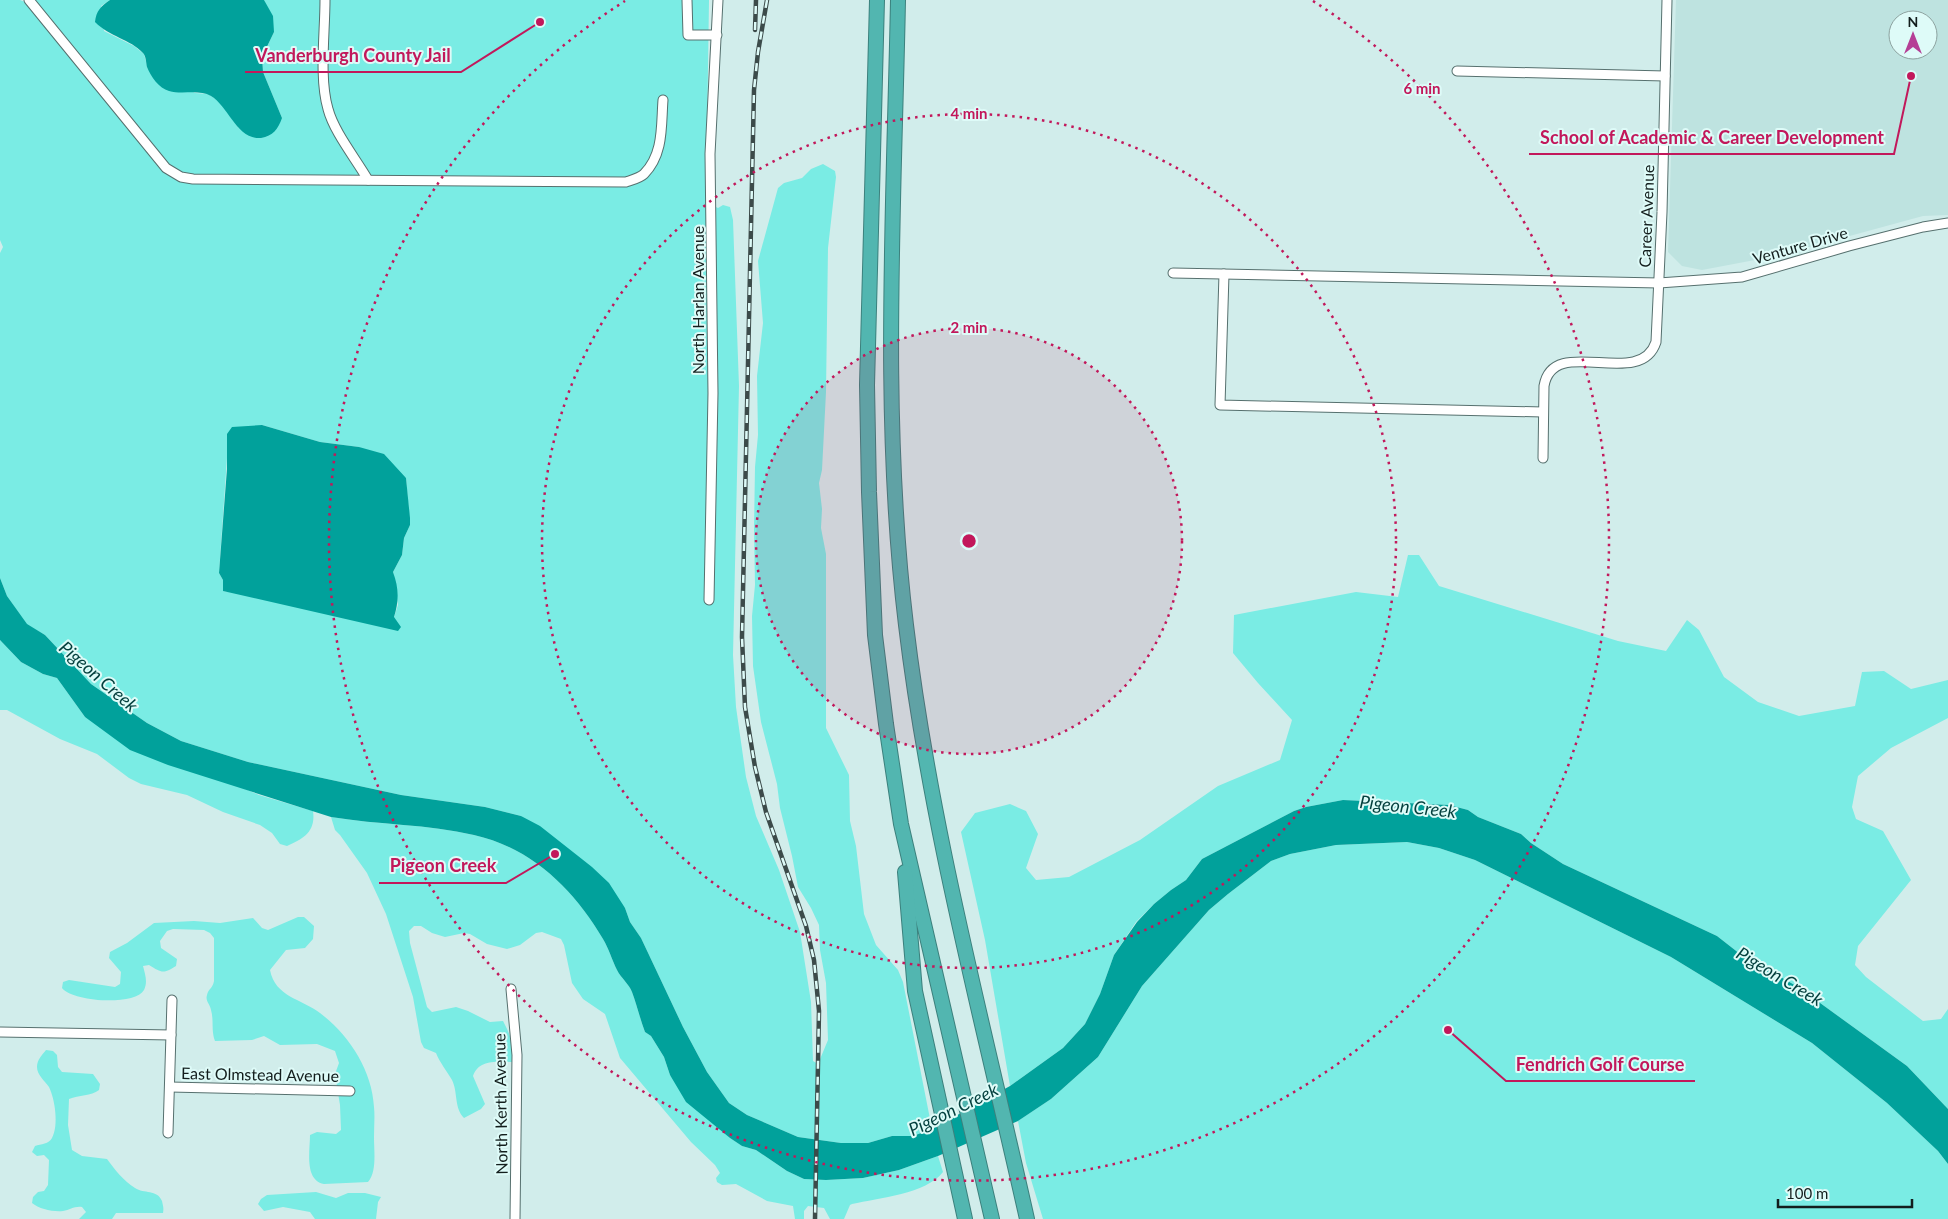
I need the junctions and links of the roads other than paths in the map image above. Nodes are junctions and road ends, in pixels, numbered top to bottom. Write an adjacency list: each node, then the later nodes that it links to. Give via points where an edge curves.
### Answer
1 (29, 0): 12 (street, via 166,168 181,177)
2 (326, 0): 12 (street, via 324,85 328,110)
3 (687, 0): 8 (street, via 688,35)
4 (718, 0): 8 (street, North Harlan Avenue)
5 (877, 0): 20 (highway, via 868,385 869,492 876,635)
6 (898, 0): 31 (highway, via 891,392 894,489 906,624 932,796)
7 (1667, 0): 10 (street, Career Avenue)
8 (717, 35): 19 (street, North Harlan Avenue, via 710,154 712,393)
9 (1457, 71): 10 (street)
10 (1665, 76): 16 (street, Career Avenue)
11 (663, 100): 12 (street, via 660,148 643,175 626,182)
12 (368, 180)
13 (1948, 223): 16 (street, Venture Drive, via 1849,246 1742,277)
14 (1173, 273): 15 (street, Venture Drive)
15 (1224, 274): 16 (street, Venture Drive); 17 (street, via 1220,405)
16 (1659, 283): 17 (street, Career Avenue, via 1657,337 1652,350 1640,360 1630,363 1573,362 1559,366 1548,374 1544,382)
17 (1543, 412): 18 (street)
18 (1543, 458)
19 (709, 600)
20 (901, 824): 29 (highway, via 915,991); 30 (highway)
21 (511, 989): 28 (street, North Kerth Avenue, via 517,1055)
22 (172, 1000): 24 (street)
23 (0, 1032): 24 (street)
24 (171, 1035): 25 (street)
25 (170, 1087): 26 (street, East Olmstead Avenue); 27 (street)
26 (350, 1091)
27 (168, 1133)
28 (515, 1219)
29 (965, 1219)
30 (992, 1219)
31 (1026, 1219)

